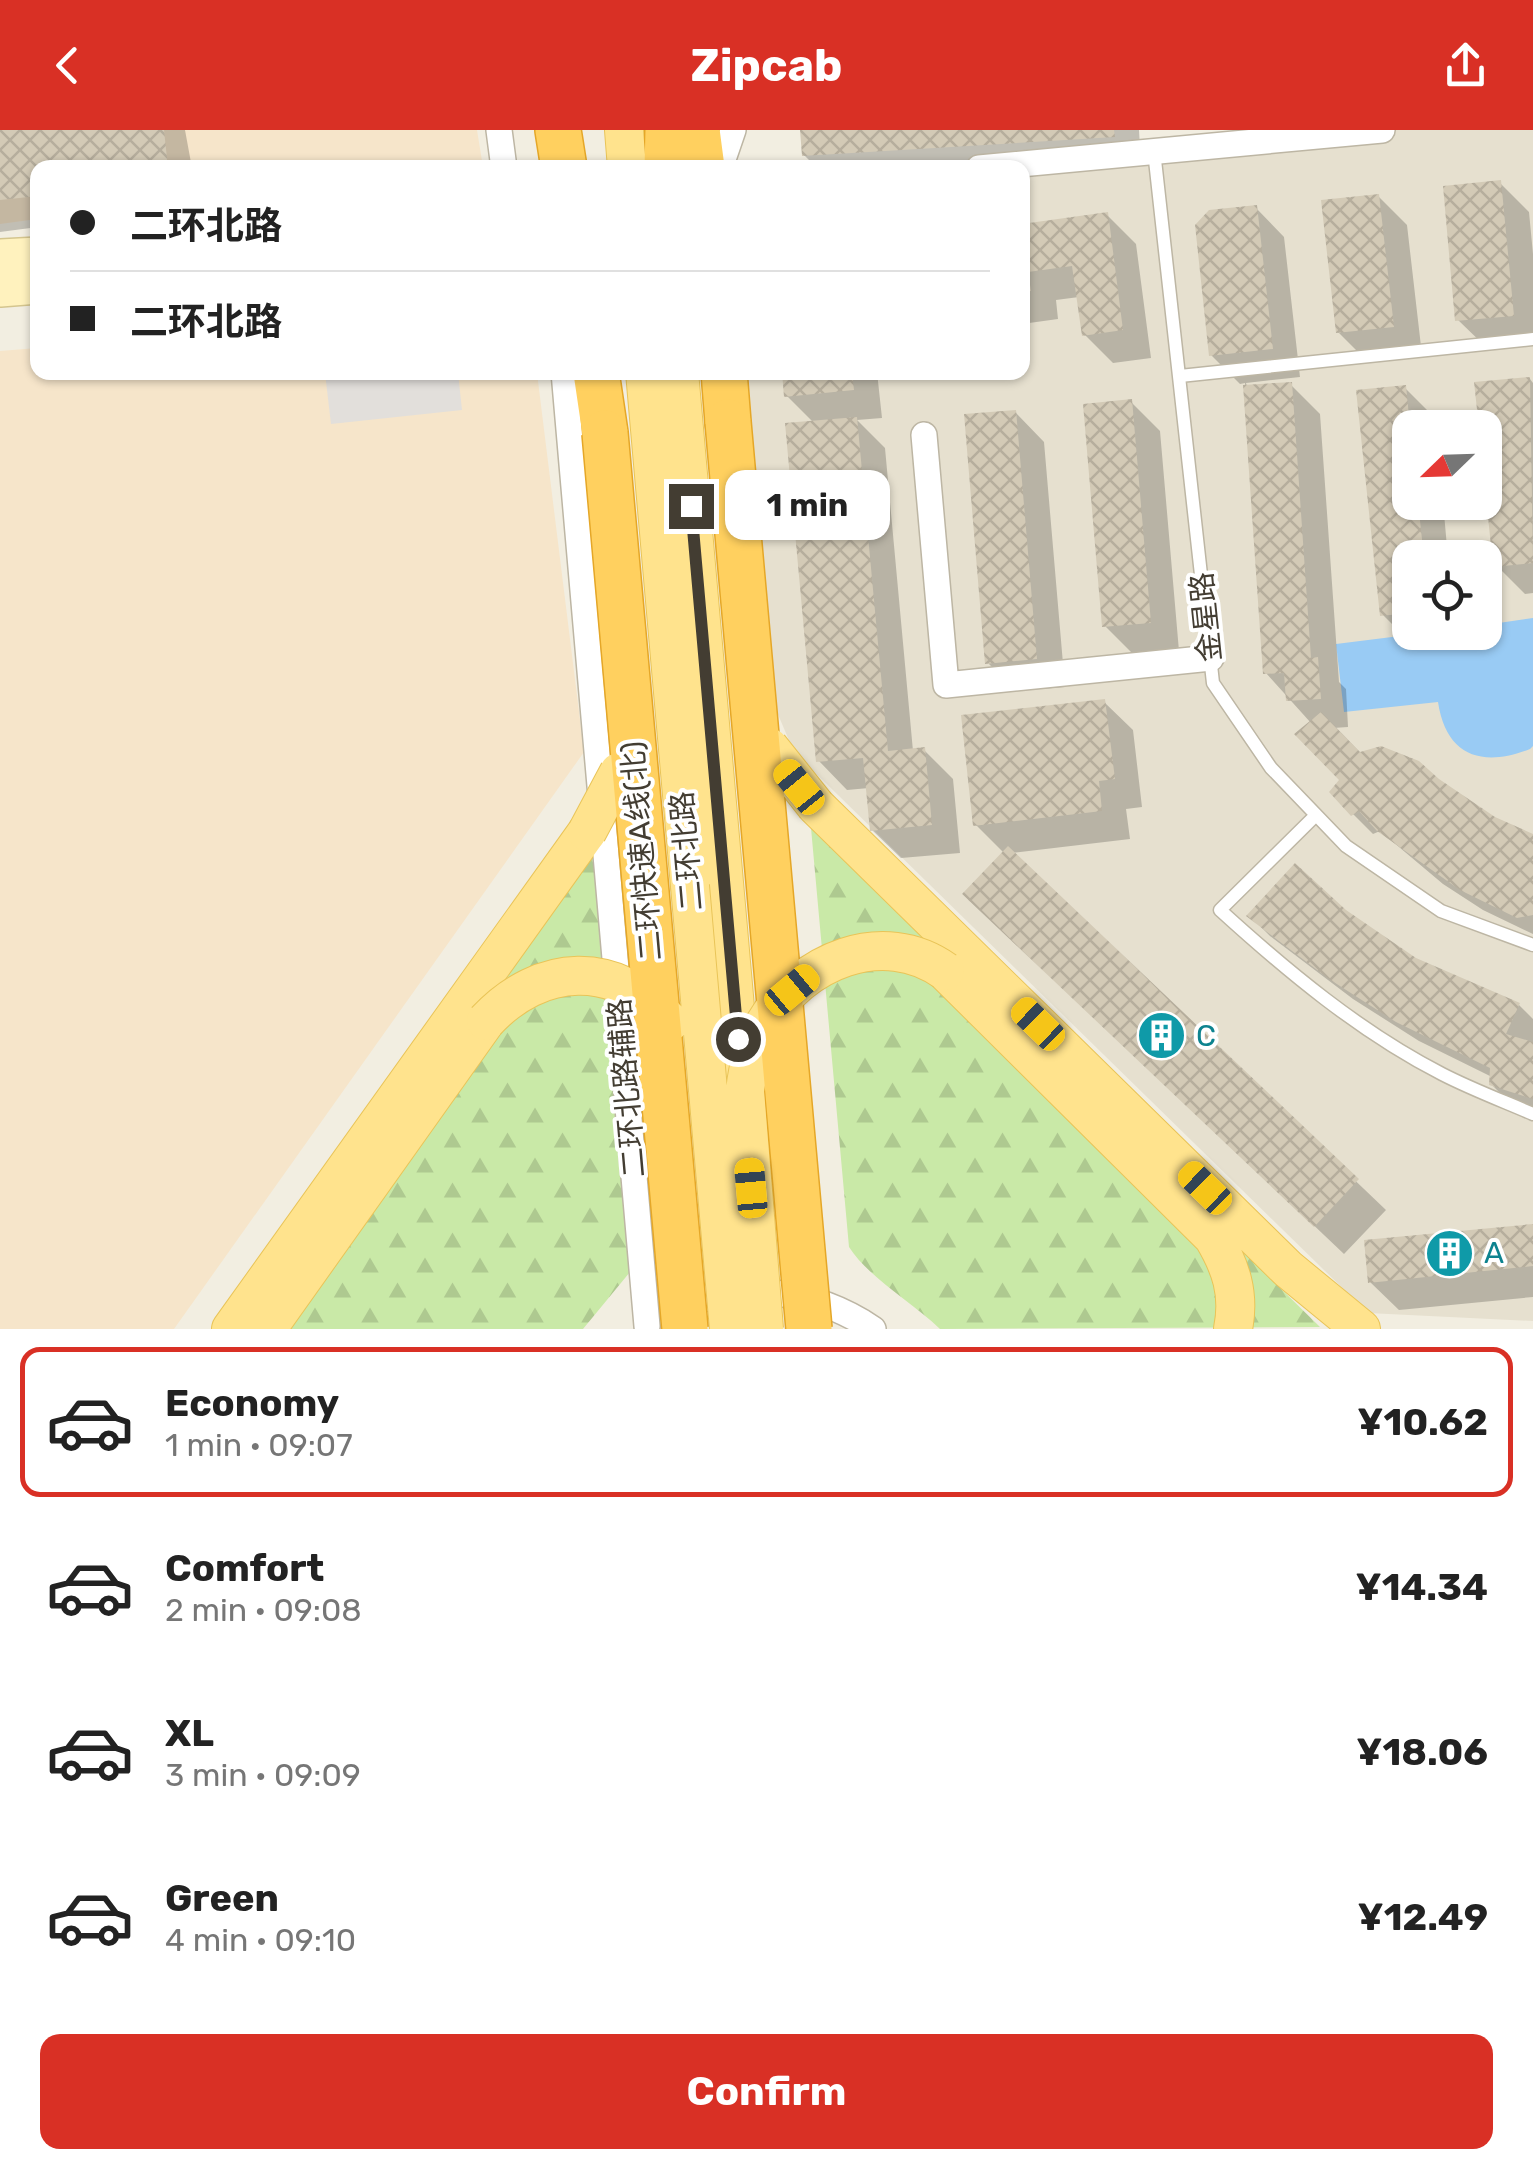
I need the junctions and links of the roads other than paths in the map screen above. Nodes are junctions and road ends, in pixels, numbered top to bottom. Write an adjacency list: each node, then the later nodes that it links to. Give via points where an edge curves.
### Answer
1 (499, 130): 10 (street)
2 (624, 130): 11 (main road)
3 (658, 130): 12 (main road)
4 (668, 130): 13 (highway)
5 (700, 130): 14 (highway)
6 (717, 130): 15 (main road)
7 (733, 130): 16 (street)
8 (1382, 130): 9 (street)
9 (1153, 141): 17 (street); 23 (lane, 金星路)
10 (503, 160)
11 (626, 160)
12 (663, 160)
13 (665, 160)
14 (703, 160)
15 (719, 160)
16 (723, 160)
17 (1030, 160)
18 (30, 255): 19 (street)
19 (0, 257)
20 (30, 287): 21 (street)
21 (0, 289)
22 (1533, 339): 23 (lane)
23 (1180, 376): 32 (lane, 金星路)
24 (565, 380): 38 (street, 二环北路辅路)
25 (599, 380): 38 (highway, 二环快速A线(北), bridge)
26 (646, 380): 31 (main road, 二环北路)
27 (679, 380): 31 (main road, 二环北路)
28 (725, 380): 37 (highway, bridge)
29 (738, 380): 37 (street)
30 (924, 435): 32 (street, via 946,684)
31 (680, 574): 36 (main road, 二环北路, bridge); 39 (main road, bridge, via 618,772 586,832); 45 (main road, bridge, via 769,747 816,806 1288,1269)
32 (1211, 658): 33 (lane, 金星路, via 1214,682 1252,740)
33 (1316, 814): 34 (lane, 金星路, via 1346,846 1441,912); 35 (lane, via 1220,910 1366,1029 1441,1074)
34 (1533, 946)
35 (1533, 1114)
36 (728, 1118): 40 (main road, bridge, via 678,1032 648,1002 614,983 576,976 537,982 486,1021); 41 (main road, 二环北路, bridge); 42 (main road, 二环北路, bridge); 44 (main road, bridge, via 744,1090 756,1044 778,1006 808,976 843,958 880,950 915,954 945,971 1212,1237 1236,1291)
37 (814, 1316): 38 (street, via 769,1292 738,1293 680,1308); 43 (street, via 856,1318)
38 (658, 1328)
39 (231, 1329)
40 (268, 1329)
41 (730, 1329)
42 (764, 1329)
43 (873, 1329)
44 (1232, 1329)
45 (1361, 1329)

